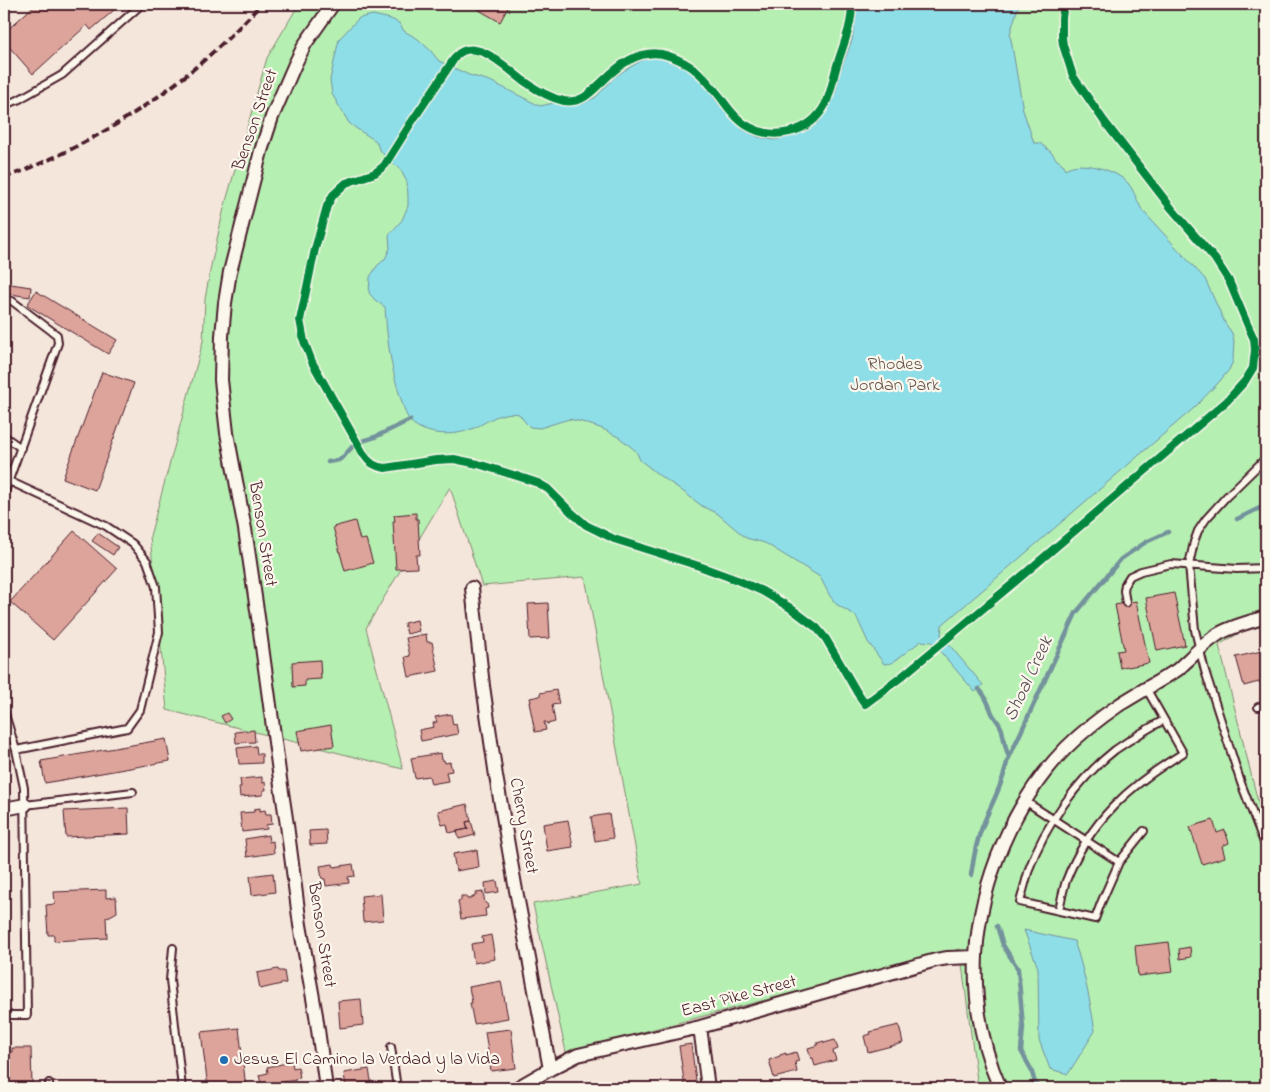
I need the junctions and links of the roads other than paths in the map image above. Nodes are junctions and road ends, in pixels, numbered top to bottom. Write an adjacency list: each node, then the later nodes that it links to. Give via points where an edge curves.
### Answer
1 (142, 4): 3 (lane, via 62,75 18,100)
2 (333, 4): 41 (street, Benson Street, via 295,64 261,151 230,272 221,380)
3 (4, 103)
4 (4, 299): 6 (lane, via 12,301 57,335 58,342)
5 (4, 436): 6 (lane)
6 (21, 448): 8 (lane)
7 (1266, 458): 10 (lane, via 1206,520 1194,542)
8 (9, 481): 9 (lane); 23 (lane, via 106,526 132,544 147,561 156,588 159,632 140,710 127,728)
9 (4, 494)
10 (1189, 565): 11 (lane); 13 (lane, via 1171,564 1133,574 1124,587); 15 (lane)
11 (1266, 568)
12 (472, 588): 39 (street, Cherry Street, via 496,776)
13 (1126, 603)
14 (1266, 617): 15 (street, via 1218,634)
15 (1200, 649): 18 (street, via 1179,668); 31 (lane, via 1241,782)
16 (4, 659): 17 (lane)
17 (4, 672)
18 (1146, 688): 22 (lane); 25 (street, via 1093,723 1065,749)
19 (1266, 705): 20 (lane)
20 (1258, 707)
21 (4, 711): 23 (lane)
22 (1164, 720): 28 (lane, via 1114,751 1091,772); 30 (lane, via 1183,753 1127,792)
23 (16, 750): 26 (lane)
24 (133, 792): 26 (lane)
25 (1025, 801): 28 (lane); 35 (street, via 1009,830 986,892)
26 (25, 805): 27 (street); 36 (lane, via 27,1015)
27 (4, 809)
28 (1053, 820): 30 (lane); 33 (lane, via 1030,868 1020,902)
29 (1144, 830): 32 (lane)
30 (1086, 841): 32 (lane); 33 (lane, via 1066,882)
31 (1266, 848)
32 (1120, 862): 33 (lane, via 1095,919)
33 (1059, 910)
34 (173, 948): 40 (lane, via 170,980)
35 (976, 957): 37 (street, East Pike Street, via 936,960); 45 (street, via 980,1017 991,1066)
36 (4, 1015)
37 (700, 1027): 39 (street, East Pike Street, via 578,1055); 44 (street)
38 (391, 1047): 42 (lane)
39 (550, 1069): 43 (street, East Pike Street)
40 (182, 1088)
41 (326, 1088)
42 (398, 1088)
43 (516, 1088)
44 (708, 1088)
45 (1000, 1088)

